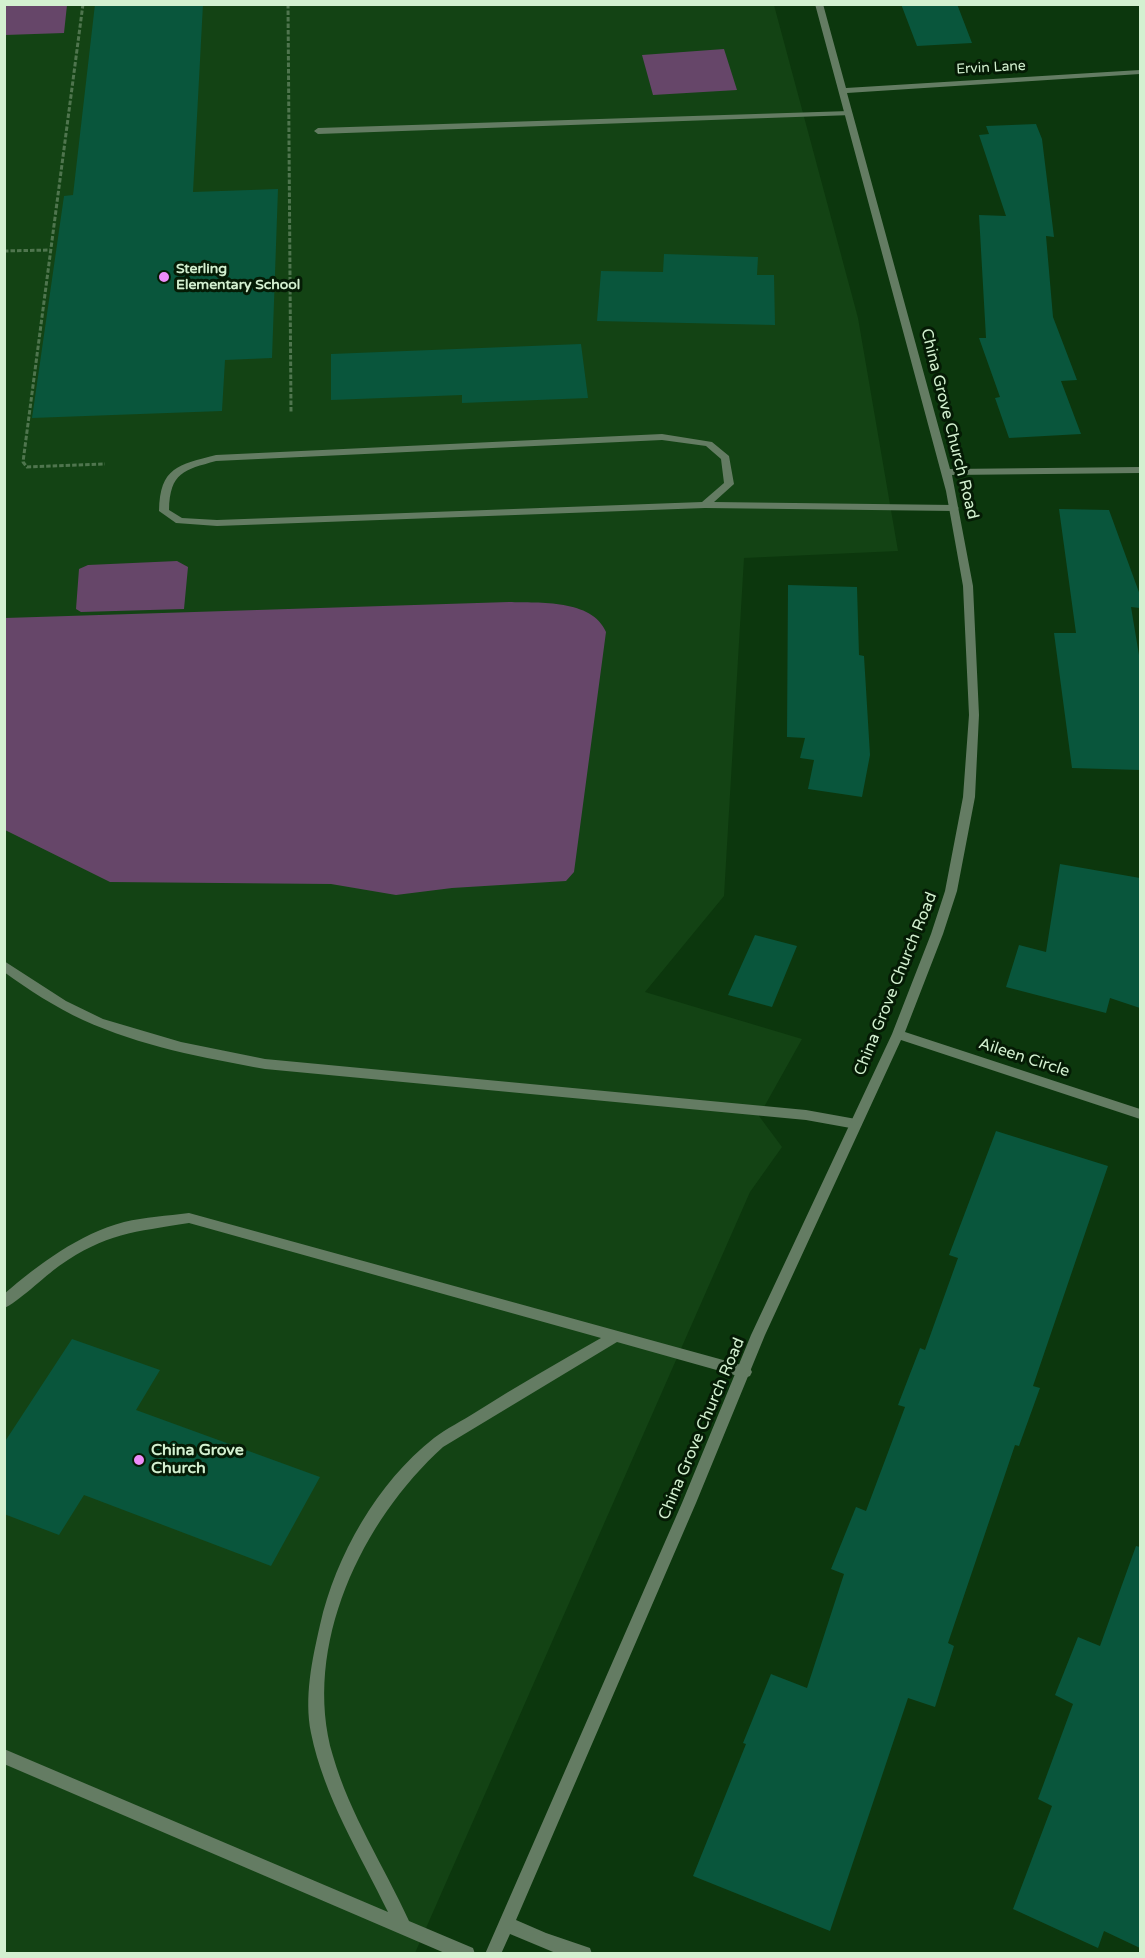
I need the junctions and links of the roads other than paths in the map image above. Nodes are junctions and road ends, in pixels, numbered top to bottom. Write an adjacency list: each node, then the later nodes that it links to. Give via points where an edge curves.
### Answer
1 (819, 4): 3 (street, China Grove Church Road)
2 (1140, 72): 3 (street, Ervin Lane)
3 (843, 91): 4 (street, China Grove Church Road)
4 (849, 113): 5 (street); 7 (street, China Grove Church Road)
5 (318, 131)
6 (1140, 470): 7 (street)
7 (947, 471): 9 (street, China Grove Church Road)
8 (705, 505): 8 (street, via 180,522 164,511 163,489 177,470 216,458 662,436 708,444 726,458 729,484); 9 (street)
9 (954, 508): 11 (street, China Grove Church Road, via 968,586 974,715 969,797 951,891)
10 (4, 965): 13 (street, via 33,987 98,1022 177,1047 265,1064 795,1113)
11 (898, 1034): 12 (street, Aileen Circle); 13 (street, China Grove Church Road)
12 (1140, 1114)
13 (856, 1124): 16 (street, China Grove Church Road, via 758,1335)
14 (4, 1303): 15 (street, via 62,1257 116,1230 189,1218)
15 (616, 1336): 16 (street); 18 (street, via 439,1442 418,1461 378,1510 330,1608 318,1672 318,1732 332,1776)
16 (745, 1372): 19 (street, China Grove Church Road)
17 (4, 1756): 18 (street)
18 (402, 1924): 20 (street)
19 (506, 1924): 21 (street, China Grove Church Road); 22 (street)
20 (467, 1953)
21 (493, 1953)
22 (584, 1953)

